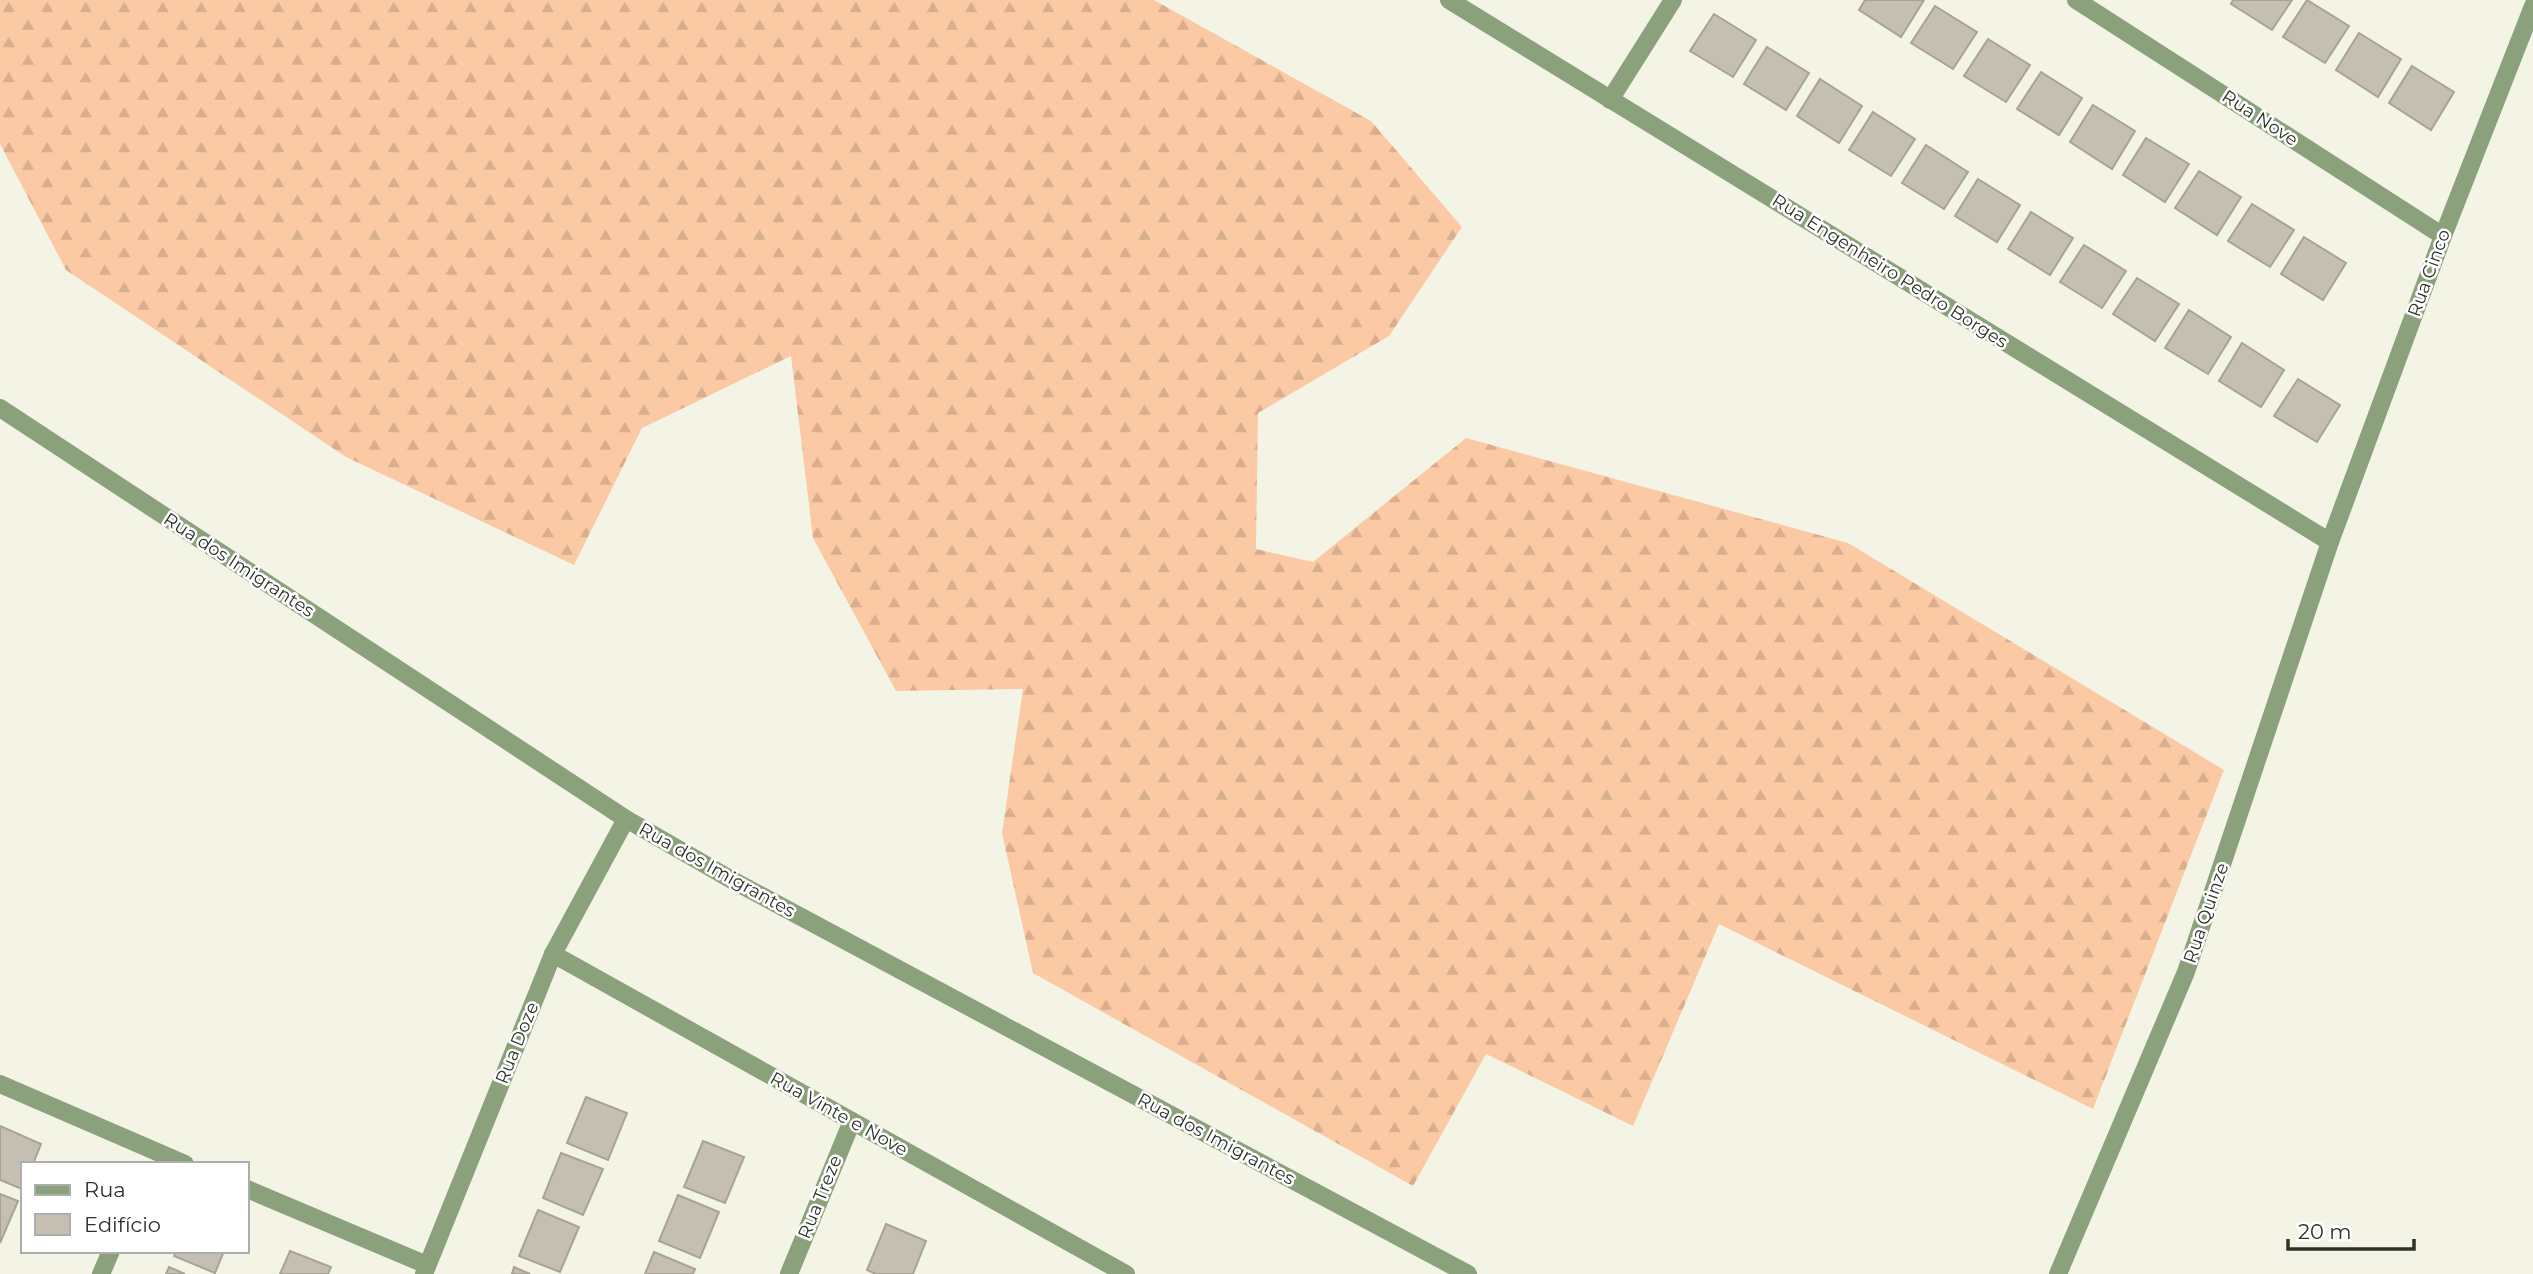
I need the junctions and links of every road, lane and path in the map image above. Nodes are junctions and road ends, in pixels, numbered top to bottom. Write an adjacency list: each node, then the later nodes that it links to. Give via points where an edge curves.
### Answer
1 (1449, 0): 5 (street, Rua Engenheiro Pedro Borges)
2 (1673, 0): 5 (street)
3 (2076, 0): 6 (street, Rua Nove)
4 (2533, 6): 6 (street, Rua Cinco)
5 (1610, 100): 8 (street, Rua Engenheiro Pedro Borges)
6 (2443, 236): 8 (street, Rua Cinco)
7 (0, 408): 9 (street, Rua dos Imigrantes)
8 (2330, 542): 22 (street, Rua Quinze, via 2186,972)
9 (626, 819): 10 (street, Rua Doze); 21 (street, Rua dos Imigrantes)
10 (553, 954): 12 (street, Rua Vinte e Nove); 17 (street, Rua Doze)
11 (0, 1084): 13 (street)
12 (852, 1121): 19 (street, Rua Treze); 20 (street, Rua Vinte e Nove)
13 (151, 1157): 14 (street)
14 (175, 1162)
15 (248, 1189): 17 (street)
16 (110, 1253): 18 (street)
17 (426, 1269)
18 (101, 1274)
19 (789, 1274)
20 (1126, 1274)
21 (1468, 1274)
22 (2058, 1274)

